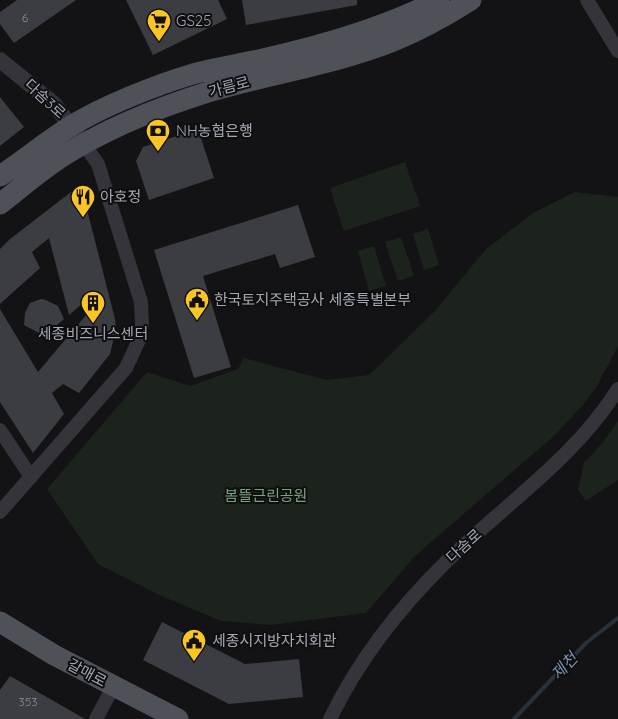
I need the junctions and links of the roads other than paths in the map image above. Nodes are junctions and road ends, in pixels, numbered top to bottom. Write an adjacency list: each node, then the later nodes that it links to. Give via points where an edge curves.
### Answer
1 (439, 0): 4 (main road, 가름로)
2 (472, 0): 8 (main road, 가름로, via 389,43 209,92 167,106)
3 (587, 0): 5 (street)
4 (406, 7): 7 (main road, 가름로, via 386,24 337,40 193,74 120,102)
5 (618, 51)
6 (0, 60): 7 (street, 다솜3로, via 54,104)
7 (72, 125): 8 (street, 다솜3로); 9 (main road, 가름로)
8 (84, 144): 10 (main road, 가름로); 13 (street, via 98,164 141,302 140,340 126,368)
9 (0, 176)
10 (0, 204)
11 (618, 389): 19 (street, 다솜로, via 563,458 447,561 415,596 369,653)
12 (0, 430): 13 (street)
13 (31, 476): 14 (street)
14 (0, 512)
15 (0, 622): 16 (main road, 갈매로)
16 (113, 687): 17 (street); 18 (main road, 갈매로)
17 (96, 719)
18 (178, 719)
19 (330, 719)

